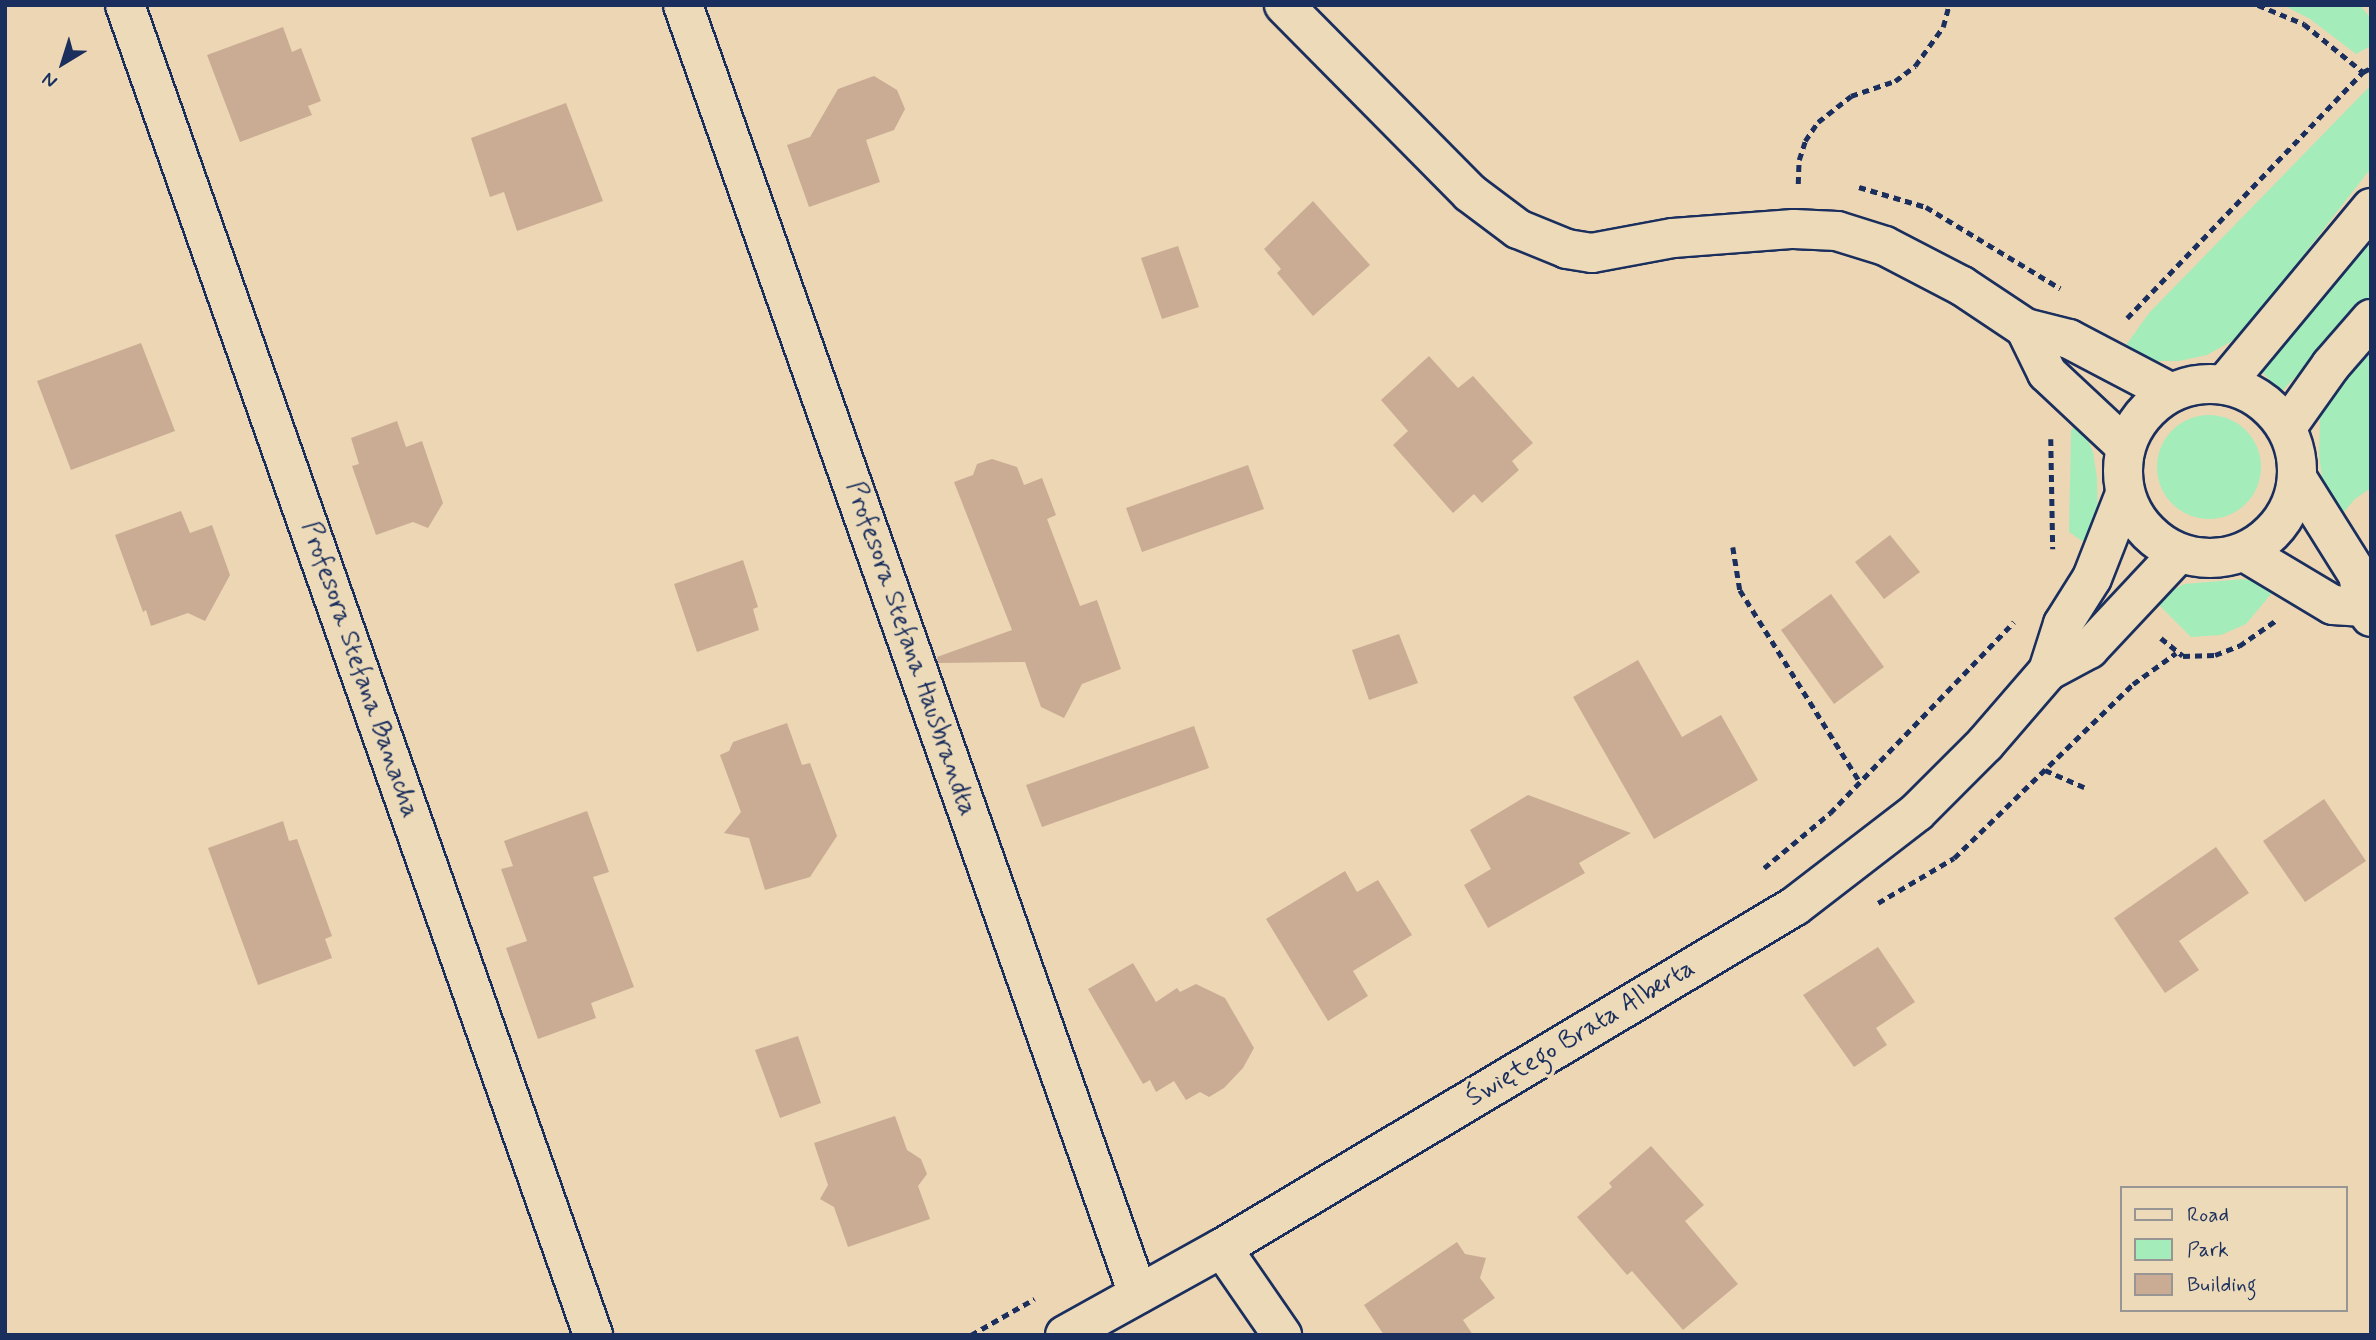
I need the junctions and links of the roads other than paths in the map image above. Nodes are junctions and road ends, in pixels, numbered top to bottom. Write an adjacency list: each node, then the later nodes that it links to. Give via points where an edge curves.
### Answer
1 (125, 5): 19 (street, Profesora Stefana Banacha)
2 (683, 5): 18 (street, Profesora Stefana Hausbrandta)
3 (1284, 5): 6 (street, via 1470,193 1518,229 1567,249 1592,253 1673,238 1794,229 1837,231 1885,246 1962,286)
4 (2371, 208): 7 (street)
5 (2371, 319): 9 (street)
6 (2025, 328): 8 (street, via 2069,339); 10 (street, via 2048,373)
7 (2225, 384): 8 (street, via 2197,384); 9 (street, via 2261,398)
8 (2170, 392): 10 (street, via 2142,415)
9 (2287, 427): 11 (street)
10 (2125, 446): 12 (street)
11 (2299, 481): 13 (street, via 2290,510 2272,535); 15 (street, via 2358,575)
12 (2125, 494): 14 (street, via 2136,519 2154,540); 16 (street, Świętego Brata Alberta, via 2092,578 2063,624)
13 (2246, 553): 14 (street, via 2213,560); 15 (street, via 2333,605)
14 (2178, 554): 16 (street, Świętego Brata Alberta, via 2089,649)
15 (2367, 612)
16 (2048, 671): 17 (street, Świętego Brata Alberta, via 1986,744 1917,812 1795,906)
17 (1222, 1248): 18 (street, Świętego Brata Alberta); 21 (street)
18 (1138, 1294): 20 (street, Świętego Brata Alberta)
19 (593, 1335)
20 (1065, 1335)
21 (1282, 1335)

